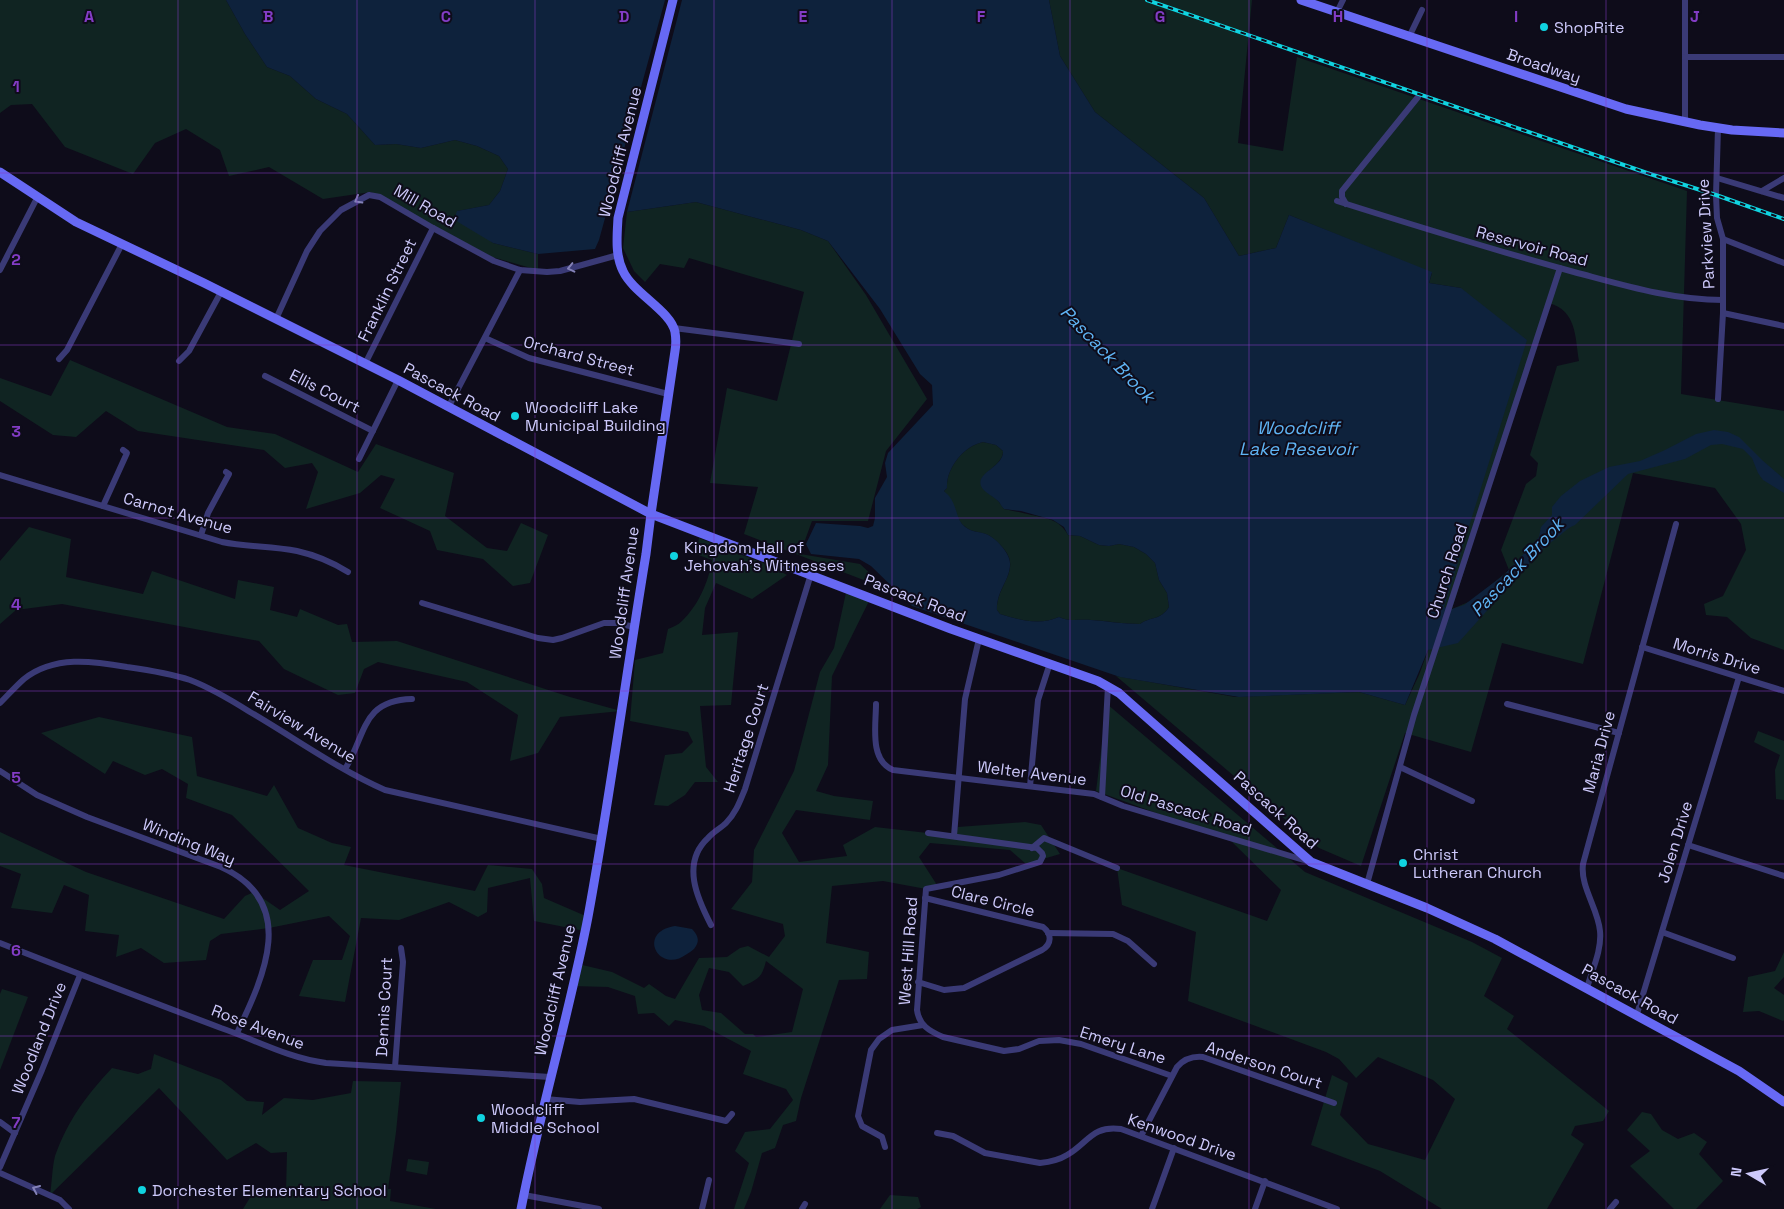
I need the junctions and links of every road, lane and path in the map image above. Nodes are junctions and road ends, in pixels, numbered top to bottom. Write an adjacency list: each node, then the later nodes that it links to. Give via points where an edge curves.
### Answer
1 (674, 0): 25 (street, Woodcliff Avenue, via 618,218)
2 (1301, 0): 6 (street, Broadway)
3 (1344, 0): 6 (street)
4 (1685, 0): 8 (street)
5 (1422, 10): 7 (street)
6 (1337, 12): 7 (street, Broadway)
7 (1409, 37): 11 (street, Broadway, via 1605,103)
8 (1685, 57): 9 (street); 11 (street)
9 (1784, 57)
10 (1418, 97): 21 (street, via 1342,192)
11 (1685, 123): 12 (street, Broadway)
12 (1718, 128): 13 (street, Broadway); 15 (street, Parkview Drive)
13 (1784, 133)
14 (0, 172): 18 (street, Pascack Road)
15 (1717, 178): 17 (street); 23 (street, Parkview Drive, via 1717,218)
16 (1784, 178): 17 (street)
17 (1762, 191): 19 (street)
18 (37, 198): 24 (street, Pascack Road, via 76,222); 28 (street)
19 (1784, 198)
20 (1337, 201): 21 (street, Reservoir Road)
21 (1346, 204): 27 (street, Reservoir Road)
22 (433, 228): 29 (street, Mill Road); 33 (street, Mill Road, one-way to 33, via 380,197 364,196 331,219 313,240); 40 (street, Franklin Street)
23 (1723, 239): 26 (street); 31 (street, Parkview Drive)
24 (122, 244): 30 (street, Pascack Road); 38 (street, via 68,350)
25 (618, 255): 29 (street, Mill Road, one-way to 29, via 560,271); 35 (street, Woodcliff Avenue, via 628,280)
26 (1784, 263)
27 (1560, 268): 31 (street, Reservoir Road, via 1664,295); 70 (street, Church Road, via 1414,715)
28 (0, 270)
29 (520, 270): 36 (street)
30 (221, 292): 33 (street, Pascack Road); 39 (street, via 189,351)
31 (1723, 300): 32 (street, Parkview Drive)
32 (1723, 313): 34 (street); 44 (street, Parkview Drive)
33 (276, 319): 40 (street, Pascack Road)
34 (1784, 326)
35 (674, 328): 37 (street); 43 (street, Woodcliff Avenue, via 676,341)
36 (485, 338): 43 (street, Orchard Street, via 529,358); 45 (street)
37 (799, 344)
38 (59, 359)
39 (179, 361)
40 (365, 364): 42 (street, Pascack Road)
41 (265, 376): 46 (street, Ellis Court)
42 (398, 380): 45 (street, Pascack Road); 46 (street)
43 (668, 394): 52 (street, Woodcliff Avenue)
44 (1718, 399)
45 (449, 406): 52 (street, Pascack Road)
46 (373, 431): 48 (street)
47 (122, 450): 51 (street, via 127,453)
48 (359, 459)
49 (226, 472): 54 (street, via 229,474 208,513)
50 (0, 475): 51 (street, Carnot Avenue)
51 (103, 506): 54 (street, Carnot Avenue)
52 (651, 514): 56 (street, Pascack Road); 58 (street, Woodcliff Avenue)
53 (1676, 524): 60 (street, Maria Drive)
54 (201, 536): 55 (street, Carnot Avenue, via 240,545 298,552)
55 (348, 572)
56 (811, 574): 59 (street, Pascack Road); 87 (street, Heritage Court, via 742,797 732,816 706,839 695,860 694,888)
57 (422, 603): 58 (street, via 553,640 604,622)
58 (634, 627): 79 (street, Woodcliff Avenue)
59 (979, 639): 61 (street, Pascack Road); 73 (street, via 964,699)
60 (1642, 648): 62 (street, Morris Drive); 69 (street, Maria Drive)
61 (1050, 663): 63 (street, Pascack Road); 74 (street, via 1038,700)
62 (1739, 677): 64 (street, Morris Drive); 80 (street, Jolen Drive)
63 (1108, 686): 75 (street, Old Pascack Road); 82 (street, Pascack Road)
64 (1784, 691)
65 (412, 699): 71 (street, via 390,702 376,710 366,723)
66 (0, 703): 71 (street, Fairview Avenue, via 32,674 69,662 95,662 168,673 222,695)
67 (876, 704): 73 (street, Welter Avenue, via 876,752 882,764 893,770)
68 (1507, 704): 69 (street)
69 (1619, 733): 96 (street, Maria Drive, via 1583,867 1584,882 1598,921 1600,937)
70 (1400, 767): 76 (street); 85 (street, Church Road)
71 (345, 769): 79 (street, Fairview Avenue, via 369,783 401,794)
72 (0, 771): 99 (street, Winding Way, via 37,795 221,867 247,884 264,909 269,941 266,961)
73 (959, 777): 74 (street, Welter Avenue); 78 (street)
74 (1030, 786): 75 (street, Welter Avenue)
75 (1102, 797): 82 (street, Old Pascack Road)
76 (1472, 801)
77 (928, 833): 78 (street)
78 (954, 836): 81 (street)
79 (602, 839): 102 (street, Woodcliff Avenue, via 582,947)
80 (1688, 845): 84 (street); 88 (street, Jolen Drive)
81 (1032, 848): 83 (street, via 1044,838); 86 (street, West Hill Road, via 1042,852 1040,862 999,875 926,889)
82 (1310, 862): 85 (street, Pascack Road)
83 (1117, 868)
84 (1784, 876)
85 (1367, 884): 96 (street, Pascack Road, via 1462,923)
86 (925, 898): 89 (street, Clare Circle, via 1043,927); 95 (street, West Hill Road)
87 (711, 924)
88 (1662, 932): 92 (street); 97 (street, Jolen Drive)
89 (1048, 933): 93 (street, via 1113,934 1128,941); 95 (street, Clare Circle, via 1050,940 1046,948 972,984 944,990)
90 (0, 943): 94 (street, Rose Avenue)
91 (401, 948): 100 (street, Dennis Court, via 403,962)
92 (1733, 958)
93 (1154, 964)
94 (80, 975): 99 (street, Rose Avenue); 108 (street, Woodland Drive)
95 (918, 982): 98 (street, West Hill Road, via 916,1010)
96 (1587, 988): 97 (street, Pascack Road)
97 (1637, 1014): 104 (street, Pascack Road, via 1747,1076)
98 (923, 1025): 101 (street, Emery Lane, via 942,1037 1004,1051 1050,1040 1081,1044); 111 (street, West Hill Road, via 900,1027 885,1034 874,1044 868,1058 858,1116 862,1126 882,1137)
99 (237, 1033): 100 (street, Rose Avenue, via 285,1054 312,1061)
100 (395, 1067): 102 (street, Rose Avenue)
101 (1172, 1076): 105 (street, Anderson Court, via 1181,1062 1203,1057); 110 (street, Anderson Court)
102 (550, 1077): 103 (street, Woodcliff Avenue)
103 (545, 1100): 106 (street, via 634,1099 726,1121); 117 (street, Woodcliff Avenue)
104 (1784, 1102)
105 (1334, 1103)
106 (732, 1114)
107 (0, 1122): 108 (street)
108 (15, 1133): 113 (street, Woodland Drive)
109 (937, 1133): 110 (street, Kenwood Drive, via 953,1136 984,1153 1040,1163 1066,1155 1099,1130 1114,1128)
110 (1141, 1136): 112 (street, Kenwood Drive)
111 (885, 1147)
112 (1174, 1148): 116 (street, Kenwood Drive); 123 (street)
113 (0, 1167)
114 (0, 1173): 119 (street, one-way to 114, via 60,1200)
115 (709, 1180): 122 (street)
116 (1265, 1181): 124 (street); 125 (street, Kenwood Drive)
117 (524, 1195): 120 (street, Woodcliff Avenue); 121 (street)
118 (1616, 1202): 126 (street)
119 (69, 1209)
120 (522, 1209)
121 (599, 1209)
122 (702, 1209)
123 (1152, 1209)
124 (1255, 1209)
125 (1337, 1209)
126 (1610, 1209)

